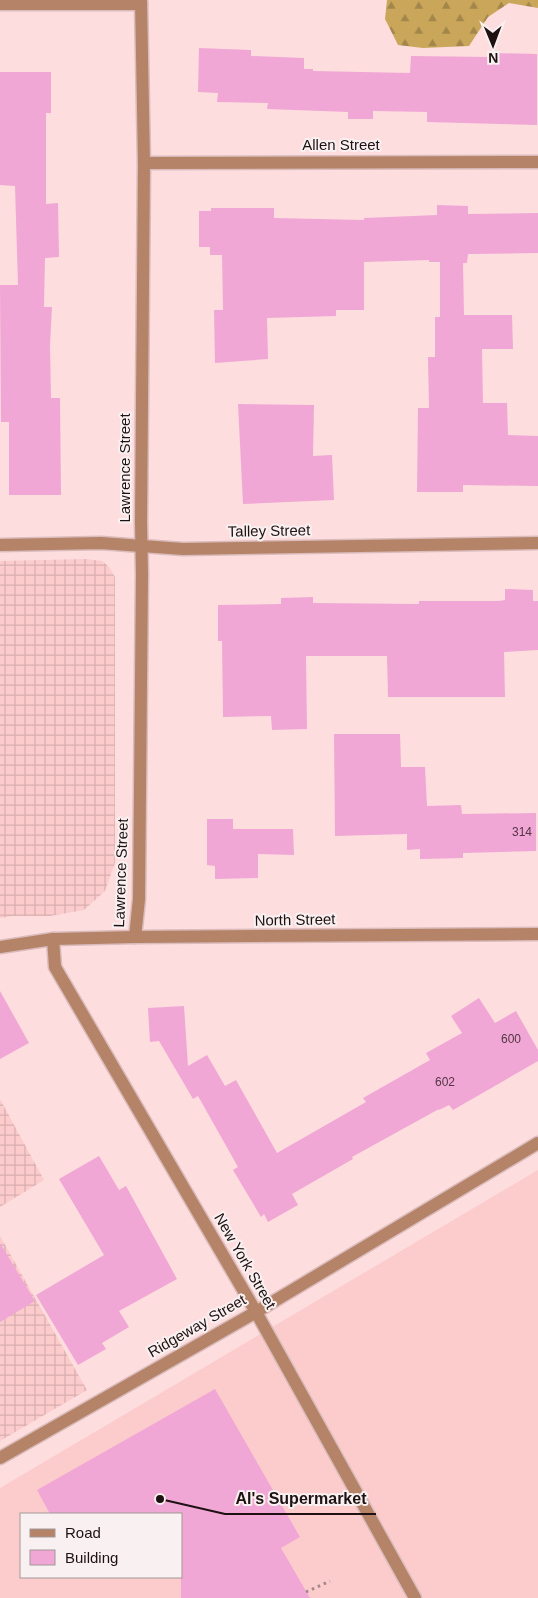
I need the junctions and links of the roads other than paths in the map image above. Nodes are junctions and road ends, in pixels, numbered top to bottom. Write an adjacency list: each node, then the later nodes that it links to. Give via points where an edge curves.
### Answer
1 (141, 2): 2 (street); 4 (street, Lawrence Street)
2 (0, 4)
3 (538, 162): 4 (street, Allen Street)
4 (144, 163): 7 (street, Lawrence Street)
5 (538, 543): 7 (street, Talley Street, via 183,549)
6 (0, 545): 7 (street, Talley Street, via 101,543)
7 (142, 546): 9 (street, Lawrence Street, via 139,898)
8 (538, 934): 9 (street, North Street)
9 (135, 937): 10 (street, North Street)
10 (53, 939): 11 (street, North Street); 13 (street, New York Street, via 55,966)
11 (0, 947)
12 (538, 1143): 13 (street, Ridgeway Street)
13 (256, 1312): 14 (street, Ridgeway Street); 15 (street, New York Street)
14 (0, 1458)
15 (415, 1598)

